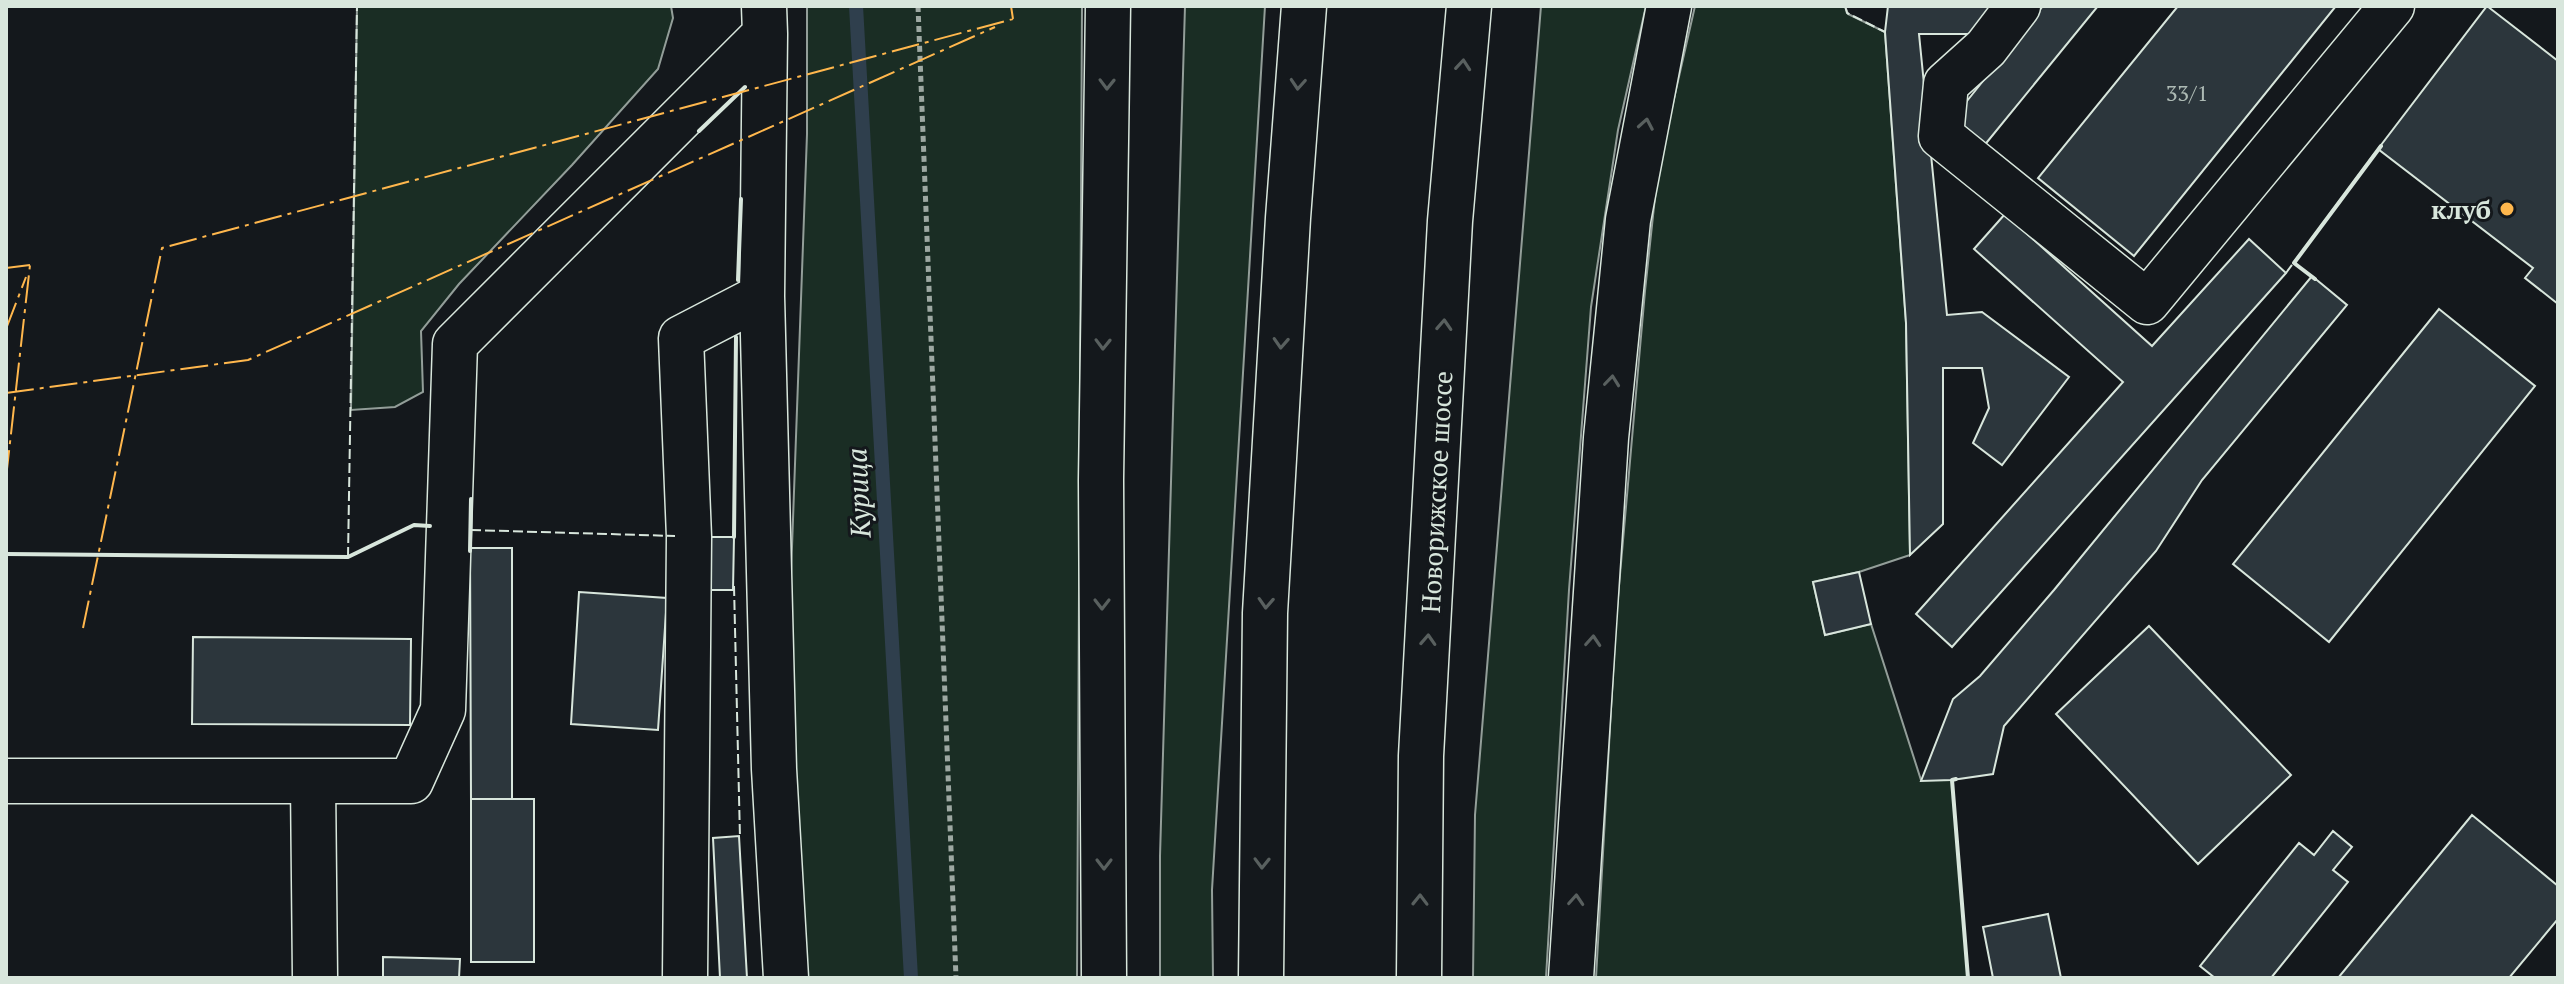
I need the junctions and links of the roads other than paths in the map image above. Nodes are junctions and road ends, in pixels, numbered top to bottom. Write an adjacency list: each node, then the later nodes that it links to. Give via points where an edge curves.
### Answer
1 (1108, 6): 14 (main road, one-way to 14, via 1101,480)
2 (1304, 6): 15 (main road, one-way to 15, via 1265,613)
3 (1469, 6): 16 (main road, Новорижское шоссе, one-way to 3, via 1421,756 1450,221)
4 (1669, 6): 17 (main road, one-way to 4, via 1612,376 1628,220)
5 (2018, 6): 6 (main road, via 1986,48 1946,84 1941,136 2147,302)
6 (2392, 6)
7 (764, 20): 8 (main road); 10 (main road, via 455,344 443,710 411,781)
8 (762, 296): 12 (main road, via 681,338 689,537); 13 (main road, via 774,769)
9 (6, 781): 10 (main road)
10 (313, 781): 11 (main road)
11 (315, 978)
12 (685, 978)
13 (786, 978)
14 (1104, 978)
15 (1261, 978)
16 (1419, 978)
17 (1571, 978)

